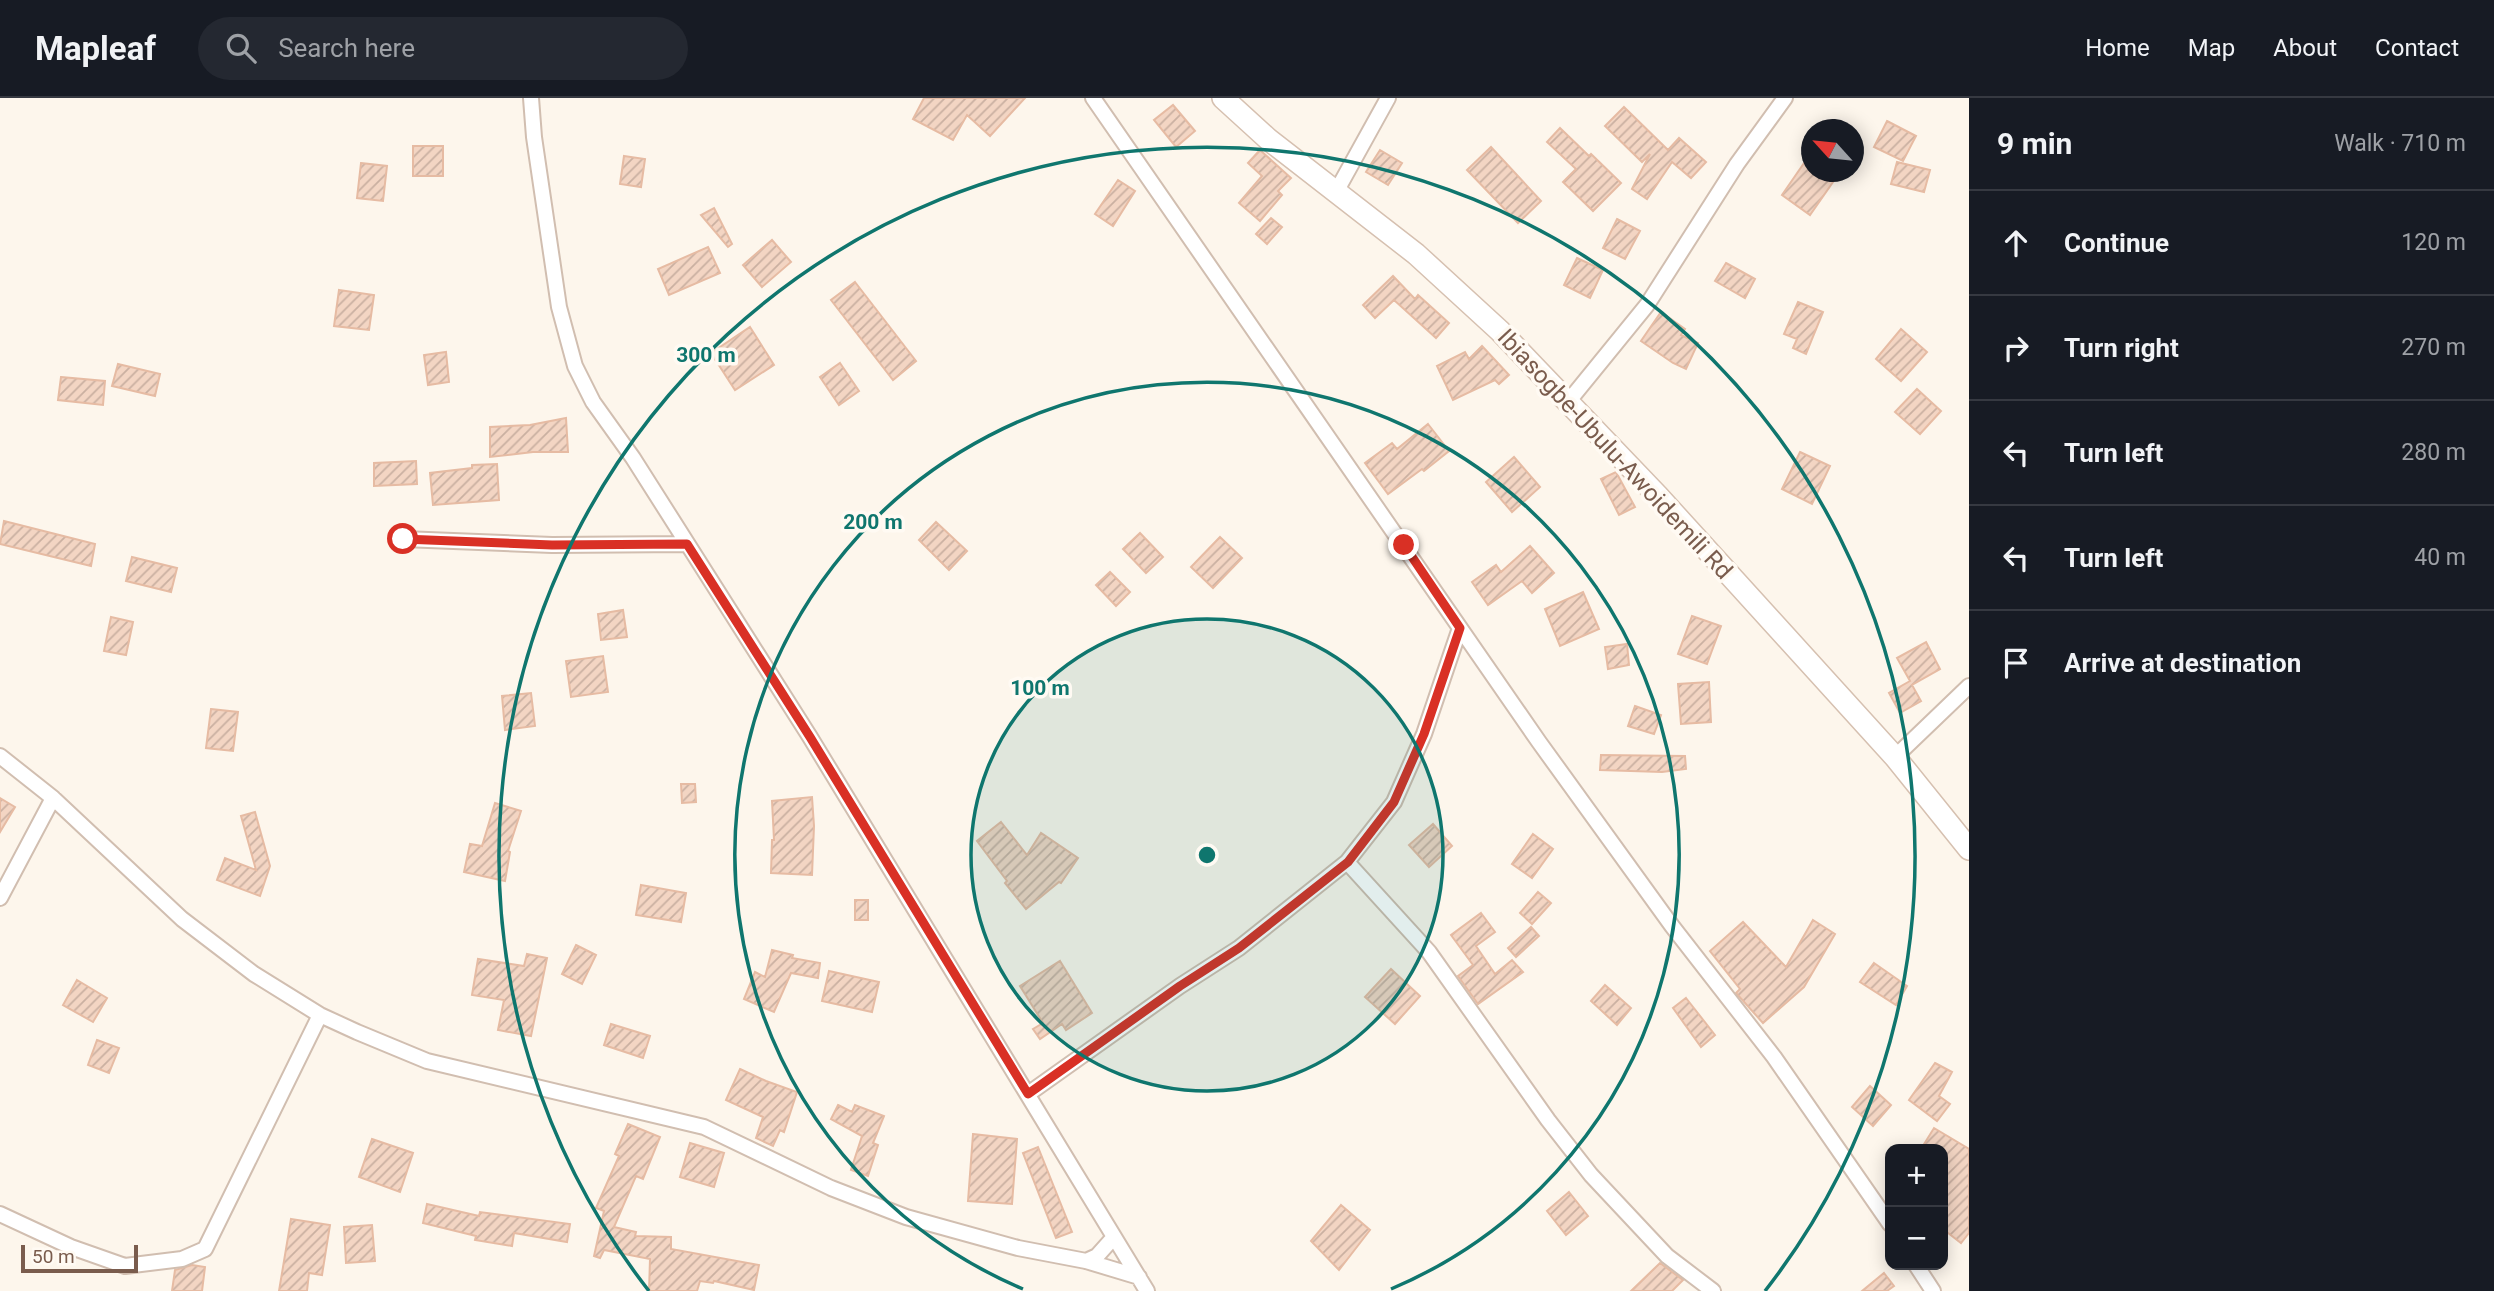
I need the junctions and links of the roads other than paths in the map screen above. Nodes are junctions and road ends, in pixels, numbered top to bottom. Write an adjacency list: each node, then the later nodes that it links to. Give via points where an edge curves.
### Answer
1 (531, 98): 9 (street, via 559,307 575,366 593,402)
2 (1093, 98): 10 (street)
3 (1223, 98): 6 (street, Ibiasogbe-Ubulu-Awoidemili Rd)
4 (1388, 98): 6 (street)
5 (1784, 98): 7 (street, via 1647,305)
6 (1336, 192): 7 (street, Ibiasogbe-Ubulu-Awoidemili Rd, via 1416,254)
7 (1568, 402): 13 (street, Ibiasogbe-Ubulu-Awoidemili Rd)
8 (403, 539): 9 (street)
9 (687, 544): 19 (street)
10 (1460, 628): 16 (street, via 1424,734 1394,802); 21 (street, via 1672,926 1774,1056)
11 (1969, 686): 13 (street)
12 (0, 756): 14 (street)
13 (1895, 757): 15 (street, Ibiasogbe-Ubulu-Awoidemili Rd)
14 (53, 798): 17 (street); 18 (street, via 182,919 254,974)
15 (1969, 849)
16 (1348, 862): 19 (street, via 1239,948); 27 (street, via 1429,953 1591,1175 1667,1256)
17 (0, 898)
18 (320, 1014): 20 (street, via 205,1249 182,1259 125,1266 71,1248); 23 (street, via 427,1061 704,1128 831,1188 906,1217)
19 (1028, 1094): 22 (street)
20 (0, 1214)
21 (1885, 1217)
22 (1114, 1237): 23 (street); 25 (street)
23 (1086, 1261): 25 (street)
24 (1919, 1270): 28 (street)
25 (1139, 1277): 26 (street)
26 (1147, 1291)
27 (1713, 1291)
28 (1933, 1291)

